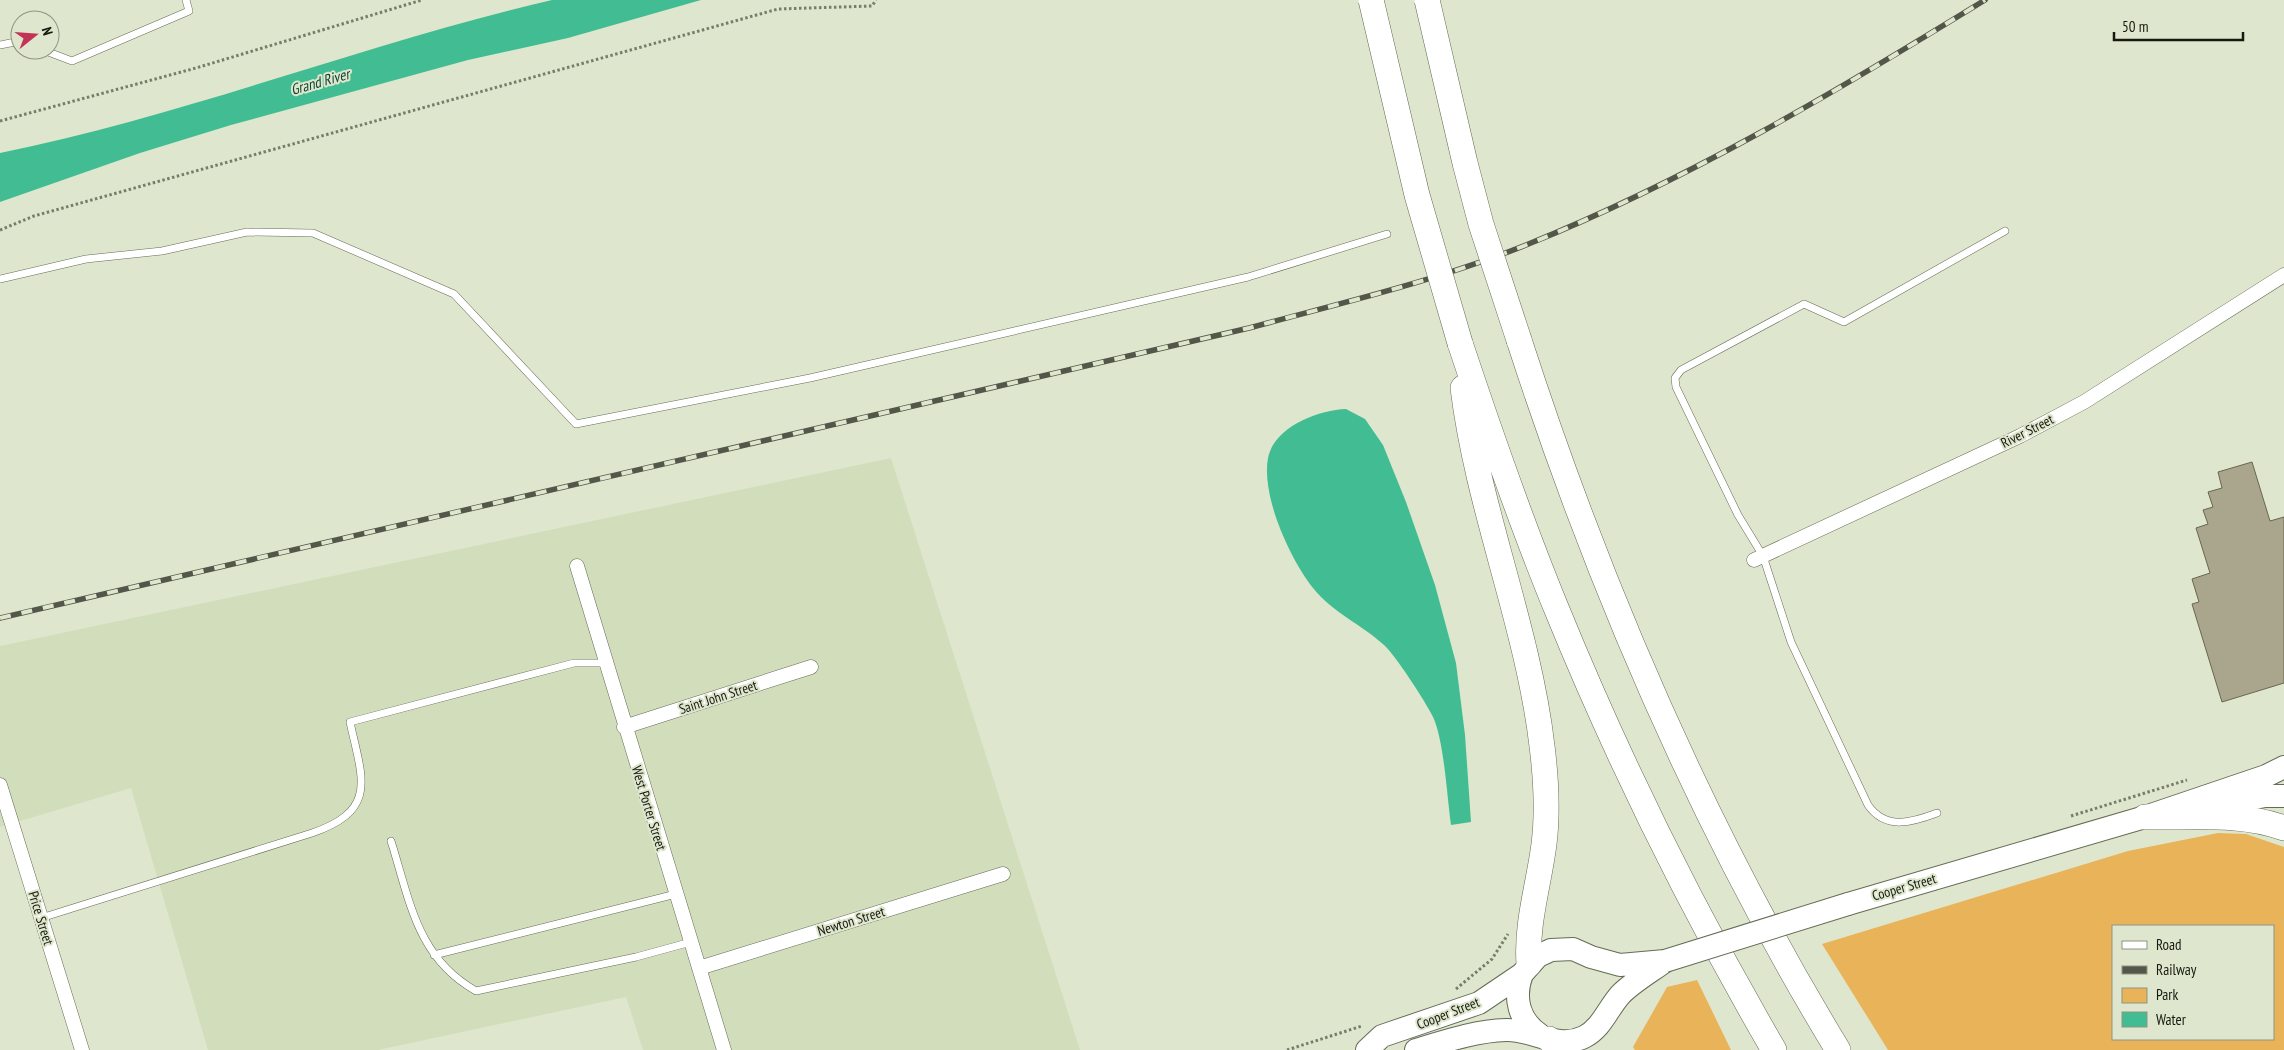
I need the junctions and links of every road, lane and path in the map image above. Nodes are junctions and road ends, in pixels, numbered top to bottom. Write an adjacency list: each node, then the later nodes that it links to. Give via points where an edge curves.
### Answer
1 (186, 0): 6 (lane, via 189,11 72,61)
2 (422, 0): 7 (path, via 196,68)
3 (876, 0): 8 (path, via 872,6 778,9 34,216)
4 (1371, 0): 13 (highway, bridge, via 1415,186)
5 (1427, 0): 28 (highway, bridge, via 1467,172 1544,419 1599,567 1658,707)
6 (60, 56)
7 (0, 121)
8 (0, 230)
9 (2005, 231): 14 (lane, via 1844,322 1804,304 1678,374 1676,388)
10 (1387, 234): 12 (lane, via 1248,277 810,378 576,424 454,294 313,233 247,232 162,251 86,259)
11 (2284, 275): 14 (street, River Street, via 2084,402 2020,436)
12 (0, 279)
13 (1460, 343): 35 (highway, via 1474,454 1527,667 1542,746 1545,822); 42 (highway, via 1528,536 1599,708 1676,868)
14 (1759, 558): 22 (lane, via 1791,642 1868,805 1877,815 1898,823)
15 (577, 566): 16 (street, West Porter Street)
16 (606, 663): 18 (street, West Porter Street); 29 (lane, via 574,663 350,722 361,777 359,797 353,812 343,820 312,833)
17 (811, 667): 18 (street, Saint John Street)
18 (624, 727): 27 (street, West Porter Street)
19 (2284, 766): 23 (main road, Cooper Street, via 2266,776)
20 (0, 785): 29 (street, Price Street)
21 (2284, 796): 23 (main road, Cooper Street, via 2265,796)
22 (1937, 813)
23 (2145, 817): 24 (highway, via 2238,817); 33 (main road, Cooper Street, bridge)
24 (2284, 828)
25 (391, 841): 31 (lane, via 420,932)
26 (1003, 874): 34 (street, Newton Street)
27 (676, 894): 30 (street, West Porter Street); 31 (lane)
28 (1756, 903): 43 (highway); 44 (highway)
29 (41, 918): 38 (street, Price Street)
30 (691, 942): 31 (lane, via 476,991 457,981); 34 (street, West Porter Street)
31 (434, 956)
32 (1591, 957): 33 (main road, Cooper Street, via 1620,965); 35 (main road, Cooper Street, via 1573,949 1558,949 1544,953); 36 (main road, via 1608,981)
33 (1665, 961): 36 (main road, Cooper Street, via 1626,989)
34 (699, 968): 39 (street, West Porter Street)
35 (1525, 969): 37 (main road, via 1517,993 1519,1007 1524,1020); 40 (main road, Cooper Street, via 1479,1003 1382,1036)
36 (1607, 1012): 37 (main road, Cooper Street, via 1598,1026 1583,1038)
37 (1549, 1042): 41 (main road, Cooper Street, via 1508,1030 1476,1032)
38 (82, 1050)
39 (724, 1050)
40 (1367, 1050)
41 (1416, 1050)
42 (1774, 1050)
43 (1838, 1050)
44 (1855, 1050)

